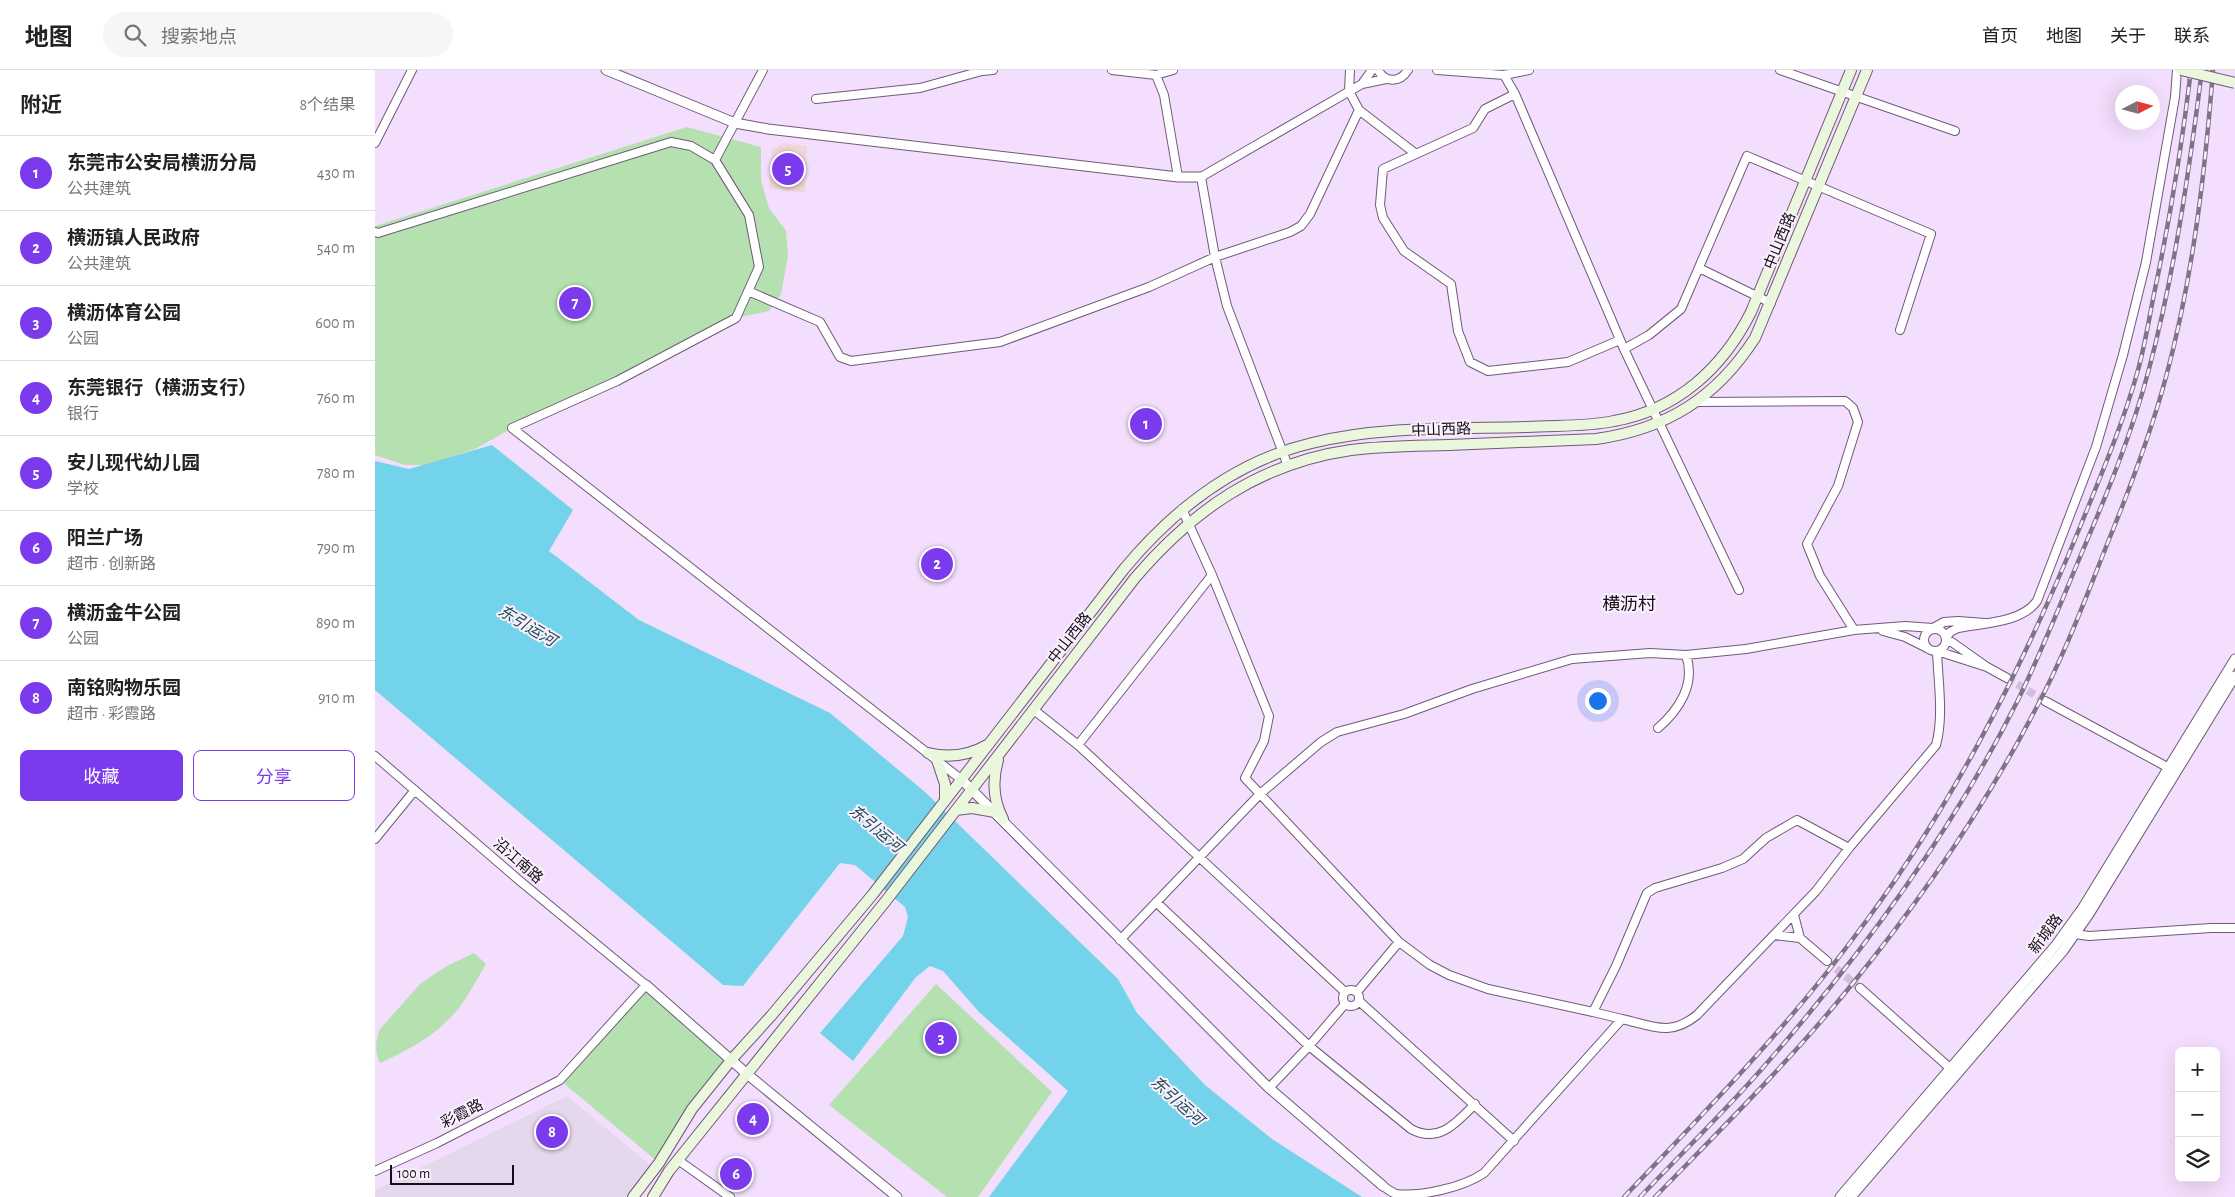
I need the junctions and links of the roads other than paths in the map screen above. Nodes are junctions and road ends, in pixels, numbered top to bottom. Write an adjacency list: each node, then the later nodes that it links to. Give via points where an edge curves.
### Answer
1 (412, 70): 31 (street)
2 (606, 70): 29 (street)
3 (763, 70): 29 (street)
4 (993, 70): 27 (street, via 920,88)
5 (1112, 70): 18 (street)
6 (1173, 70): 18 (street)
7 (1349, 70): 23 (street)
8 (1372, 70): 22 (street)
9 (1378, 70): 20 (street)
10 (1408, 70): 20 (street, via 1400,78)
11 (1437, 70): 19 (street)
12 (1529, 70): 19 (street)
13 (1780, 70): 24 (street)
14 (1851, 70): 24 (main road, 中山西路)
15 (1867, 70): 26 (main road, 中山西路)
16 (2177, 70): 56 (street, via 2146,262 2096,447 2037,601 2019,616)
17 (2181, 70): 21 (main road, bridge)
18 (1156, 75): 34 (street, via 1164,95)
19 (1504, 75): 25 (street)
20 (1387, 79): 22 (street)
21 (2235, 83)
22 (1362, 84): 23 (street)
23 (1349, 91): 28 (street); 35 (street)
24 (1842, 92): 26 (street); 36 (main road, 中山西路)
25 (1515, 94): 32 (street, via 1485,109 1473,128); 45 (street)
26 (1856, 96): 30 (street); 37 (main road, 中山西路)
27 (815, 98)
28 (1359, 110): 32 (street); 39 (street, via 1305,222 1290,232)
29 (735, 123): 33 (street); 34 (street)
30 (1955, 131)
31 (375, 143)
32 (1416, 154): 45 (street, via 1383,169 1383,218 1404,251 1451,284 1458,331 1470,362 1488,371 1568,362)
33 (715, 160): 38 (street, via 691,146 671,142); 41 (street, via 749,215 759,267)
34 (1178, 177): 35 (street)
35 (1201, 178): 39 (street)
36 (1805, 181): 37 (street); 40 (street, via 1747,156); 42 (main road, 中山西路)
37 (1819, 187): 43 (main road, 中山西路); 44 (street, via 1931,234)
38 (375, 232)
39 (1215, 257): 41 (street, via 1149,287 1000,342 851,361 840,357 820,322); 50 (street, via 1227,306)
40 (1699, 268): 42 (street); 46 (street, via 1681,309)
41 (748, 291): 73 (street, via 736,318 617,381 512,428)
42 (1758, 297): 43 (street); 48 (main road, 中山西路, via 1742,330 1718,363 1688,390)
43 (1771, 303): 47 (main road, 中山西路, via 1743,356)
44 (1901, 330)
45 (1620, 340): 46 (street)
46 (1624, 349): 48 (street)
47 (1697, 402): 49 (main road, 中山西路); 58 (street, via 1845,401 1853,408 1858,422 1839,486 1807,544 1820,576)
48 (1653, 410): 49 (street); 50 (main road, 中山西路, via 1595,424 1348,436)
49 (1659, 423): 51 (main road, 中山西路, via 1639,431 1596,439 1351,450); 55 (street)
50 (1283, 452): 51 (street); 52 (main road, 中山西路, via 1239,470)
51 (1288, 466): 53 (main road, 中山西路, via 1246,484)
52 (1182, 509): 53 (street); 71 (main road, 中山西路, via 1148,540 1124,569)
53 (1188, 523): 54 (street); 69 (main road, 中山西路, via 1135,578)
54 (1212, 575): 72 (street); 81 (street, via 1269,716 1264,740 1245,778)
55 (1739, 590)
56 (1985, 622): 57 (street, via 1949,621); 60 (street, via 1954,630)
57 (1933, 628): 59 (street, via 1905,626); 60 (street, via 1943,632); 61 (street, via 1924,638)
58 (1854, 630): 59 (street); 63 (street, via 1746,649)
59 (1874, 630): 61 (street, via 1894,634)
60 (1946, 638): 62 (street, via 1944,646); 65 (street)
61 (1927, 648): 62 (street)
62 (1937, 651): 65 (street); 86 (street, via 1939,734 1936,745)
63 (1686, 655): 70 (street, via 1687,687 1673,714); 81 (street, via 1650,653 1571,659 1404,714 1352,727 1321,742)
64 (2235, 659): 77 (street, 新城路)
65 (1987, 667): 67 (street)
66 (2235, 676): 91 (street, 新城路, via 2095,905)
67 (2007, 678)
68 (2045, 701): 77 (street)
69 (1034, 710): 72 (street); 74 (main road, 中山西路)
70 (1658, 728)
71 (990, 743): 73 (main road, via 960,755); 78 (main road, 中山西路)
72 (1078, 745): 87 (street)
73 (928, 753): 76 (street)
74 (1001, 753): 79 (main road, 中山西路); 84 (main road, via 993,786)
75 (375, 756): 80 (street, 沿江南路)
76 (937, 760): 78 (street); 82 (main road, via 945,784)
77 (2169, 768): 91 (street, 新城路)
78 (962, 780): 79 (street); 82 (main road, 中山西路)
79 (973, 789): 83 (main road, 中山西路); 84 (street)
80 (415, 790): 85 (street); 97 (street, 沿江南路)
81 (1260, 794): 87 (street); 95 (street)
82 (945, 800): 106 (main road, 中山西路, via 873,894)
83 (956, 810): 84 (main road, via 971,808); 108 (main road, 中山西路)
84 (999, 815): 94 (street)
85 (375, 839)
86 (1849, 848): 89 (street); 103 (street, via 1797,820 1766,838 1743,859 1647,893)
87 (1200, 856): 88 (street); 99 (street)
88 (1156, 902): 94 (street); 105 (street)
89 (1794, 915): 92 (street); 93 (street)
90 (2235, 928): 91 (street, via 2089,936)
91 (2071, 932): 107 (street, 新城路); 120 (street, 新城路, via 2040,979)
92 (1774, 935): 93 (street); 104 (street, via 1686,1024 1665,1028)
93 (1800, 938): 96 (street)
94 (1120, 940): 109 (street)
95 (1399, 942): 100 (street); 103 (street, via 1430,965 1469,983)
96 (1827, 961)
97 (646, 985): 106 (street); 113 (street, 彩霞路, via 560,1080 437,1143)
98 (1860, 988): 107 (street)
99 (1345, 992): 100 (street, via 1351,989); 102 (street)
100 (1357, 992): 101 (street)
101 (1359, 1001): 102 (street, via 1351,1006); 110 (street)
102 (1345, 1004): 105 (street)
103 (1593, 1012): 104 (street)
104 (1622, 1019): 111 (street)
105 (1309, 1046): 109 (street); 110 (street, via 1406,1127 1420,1134 1446,1131)
106 (732, 1059): 108 (street); 115 (main road, 中山西路, via 692,1109)
107 (1951, 1068): 119 (street, 新城路)
108 (747, 1074): 112 (main road, 中山西路); 118 (street)
109 (1269, 1088): 114 (street)
110 (1475, 1104): 111 (street)
111 (1514, 1141): 114 (street, via 1484,1174 1466,1186 1435,1195 1411,1197 1397,1195)
112 (678, 1160): 116 (main road, 中山西路); 117 (street)
113 (375, 1170)
114 (1383, 1186)
115 (633, 1197)
116 (653, 1197)
117 (730, 1197)
118 (897, 1197)
119 (1840, 1197)
120 (1851, 1197)

